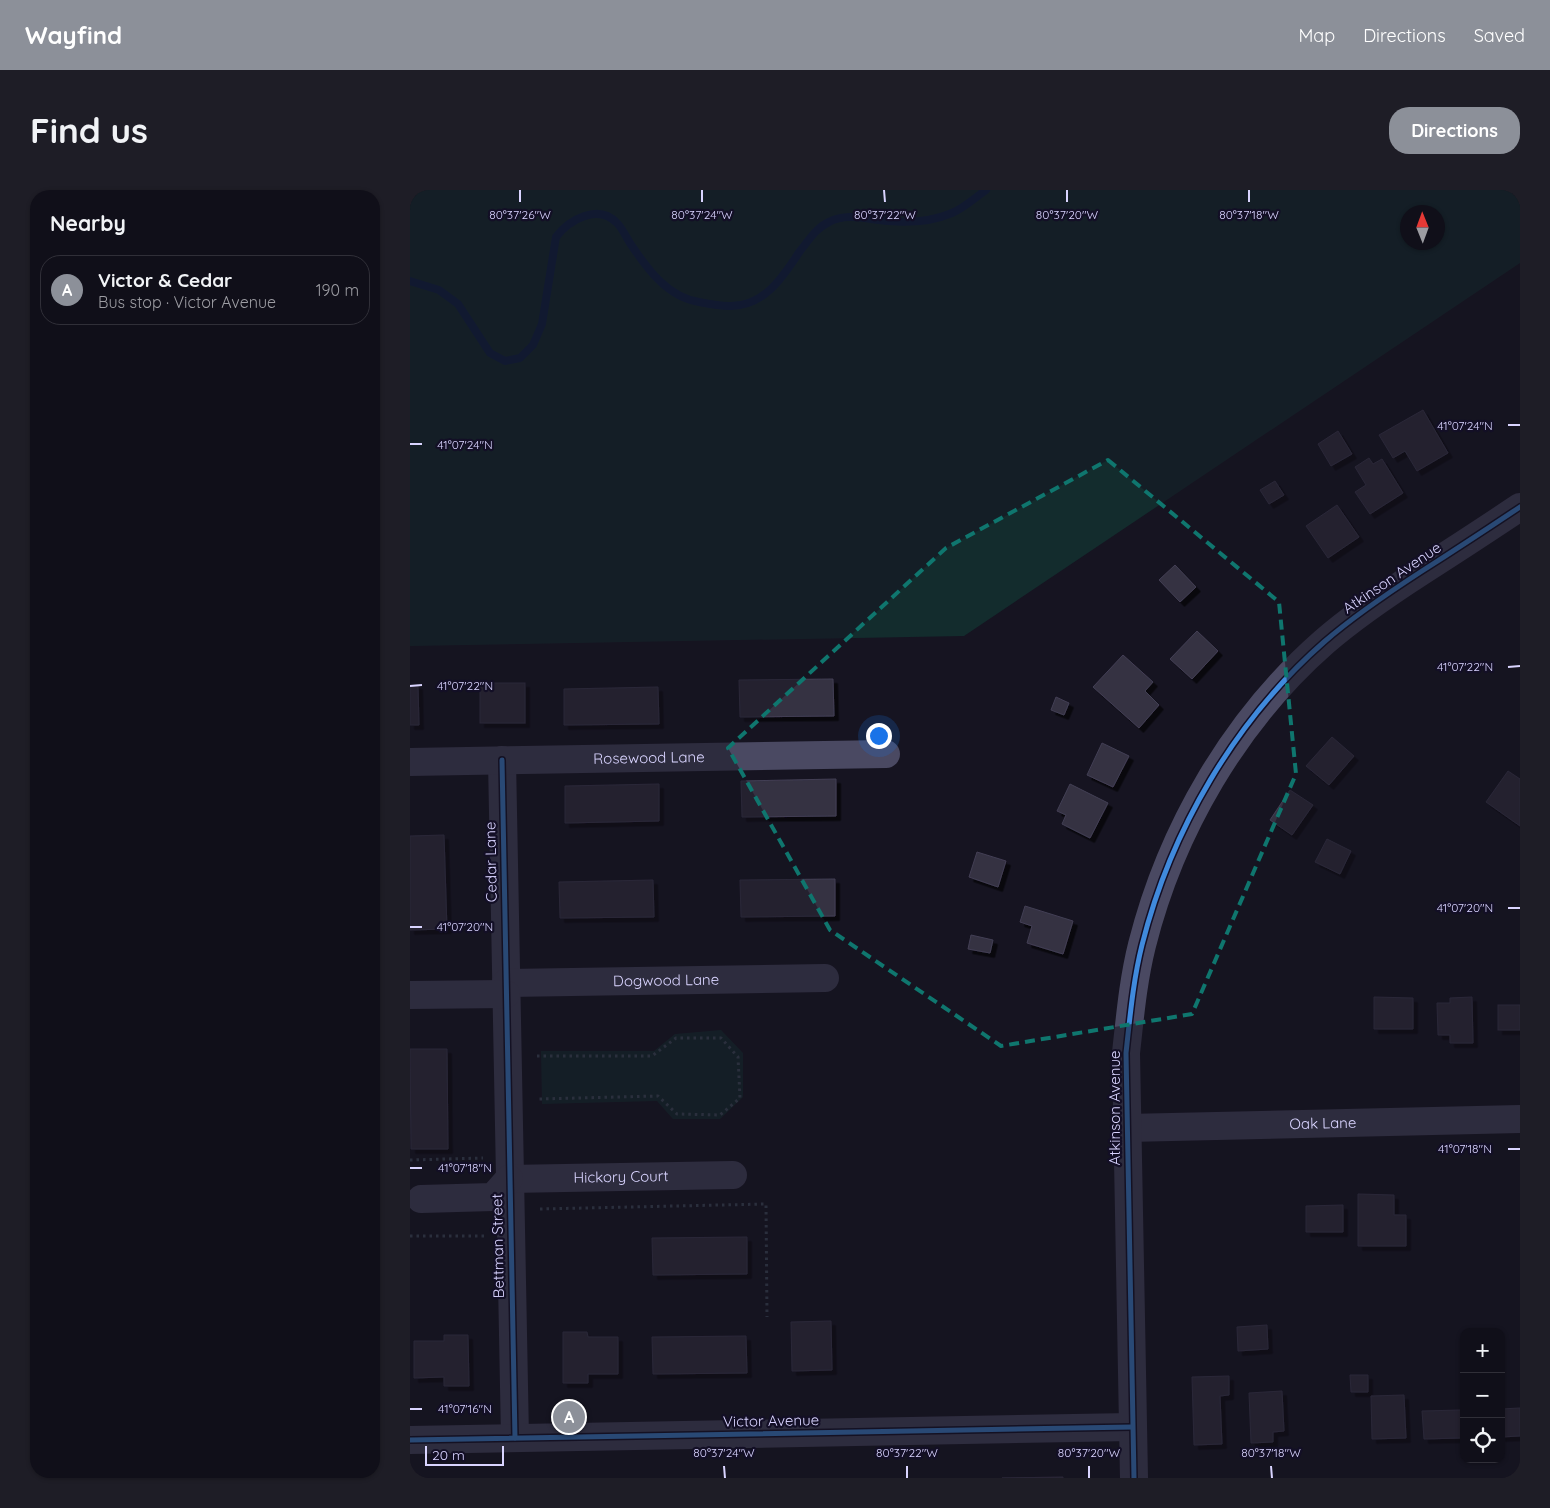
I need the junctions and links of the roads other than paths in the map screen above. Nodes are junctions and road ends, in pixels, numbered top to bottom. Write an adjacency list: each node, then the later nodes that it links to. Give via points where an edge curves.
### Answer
1 (1520, 507): 9 (street, Atkinson Avenue, via 1368,607 1324,642 1283,682 1250,721 1213,776 1180,834 1158,890 1142,946 1132,995 1126,1053)
2 (886, 754): 3 (street, Rosewood Lane)
3 (502, 760): 4 (street, Rosewood Lane); 6 (street, Cedar Lane)
4 (410, 762)
5 (825, 978): 6 (street, Dogwood Lane)
6 (506, 989): 7 (street, Dogwood Lane); 11 (street, Bettman Street)
7 (410, 996)
8 (1520, 1119): 9 (street, Oak Lane)
9 (1127, 1128): 13 (street, Atkinson Avenue)
10 (733, 1175): 11 (street, Hickory Court)
11 (509, 1179): 12 (street, via 493,1197); 14 (street, Bettman Street)
12 (421, 1199)
13 (1132, 1427): 14 (street, Victor Avenue); 16 (street, Atkinson Avenue)
14 (515, 1438): 15 (street, Victor Avenue)
15 (410, 1440)
16 (1134, 1478)

